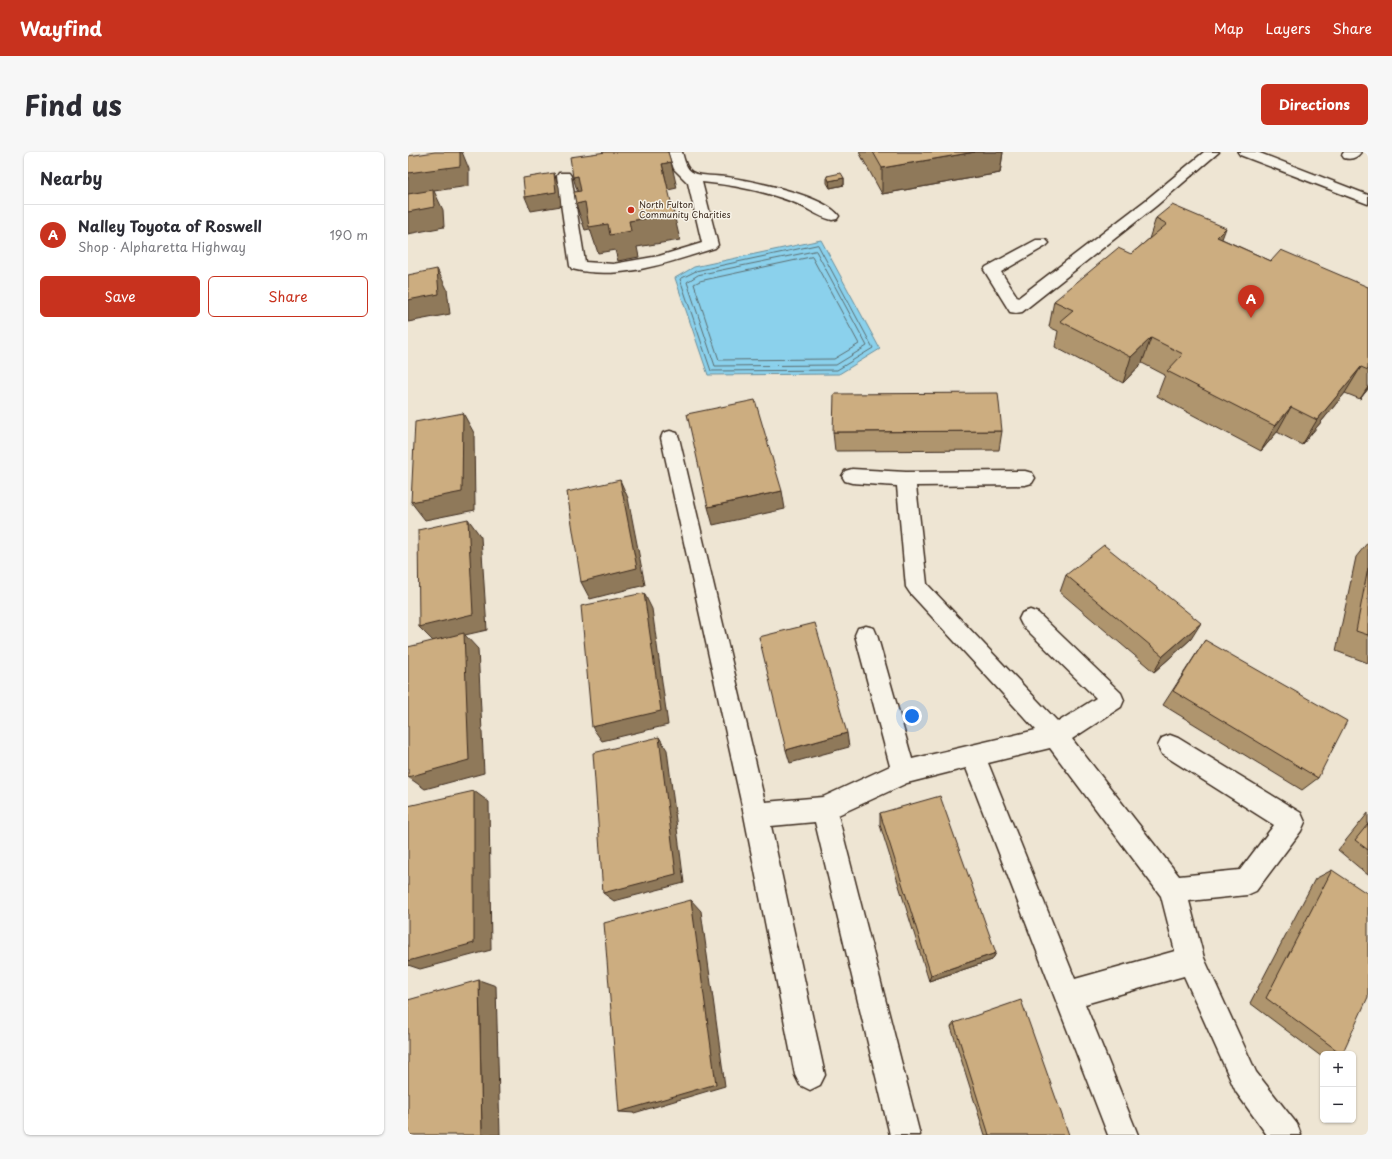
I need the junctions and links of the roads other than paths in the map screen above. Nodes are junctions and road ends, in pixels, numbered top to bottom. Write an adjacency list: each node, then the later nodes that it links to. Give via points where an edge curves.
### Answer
1 (675, 152): 5 (main road, via 681,170)
2 (1212, 152): 8 (main road, via 1016,308 992,270)
3 (1245, 152): 6 (main road)
4 (564, 176): 5 (main road, via 578,266 613,269 662,260 710,245 694,182)
5 (689, 177): 7 (main road, via 725,180 774,191 820,208)
6 (1368, 200)
7 (832, 216)
8 (1041, 243)
9 (670, 438): 20 (main road)
10 (852, 476): 12 (main road)
11 (1024, 478): 12 (main road)
12 (906, 479): 15 (main road, via 917,587)
13 (1030, 619): 15 (main road, via 1114,700)
14 (866, 635): 18 (main road)
15 (1056, 736): 17 (main road); 21 (main road)
16 (1170, 746): 21 (main road, via 1292,822 1248,882)
17 (973, 756): 18 (main road); 23 (main road)
18 (904, 772): 19 (main road)
19 (824, 809): 20 (main road); 25 (main road)
20 (756, 815): 24 (main road)
21 (1173, 890): 22 (main road)
22 (1191, 960): 23 (main road); 27 (main road, via 1246,1082)
23 (1068, 995): 26 (main road)
24 (810, 1075)
25 (905, 1135)
26 (1123, 1135)
27 (1286, 1135)

